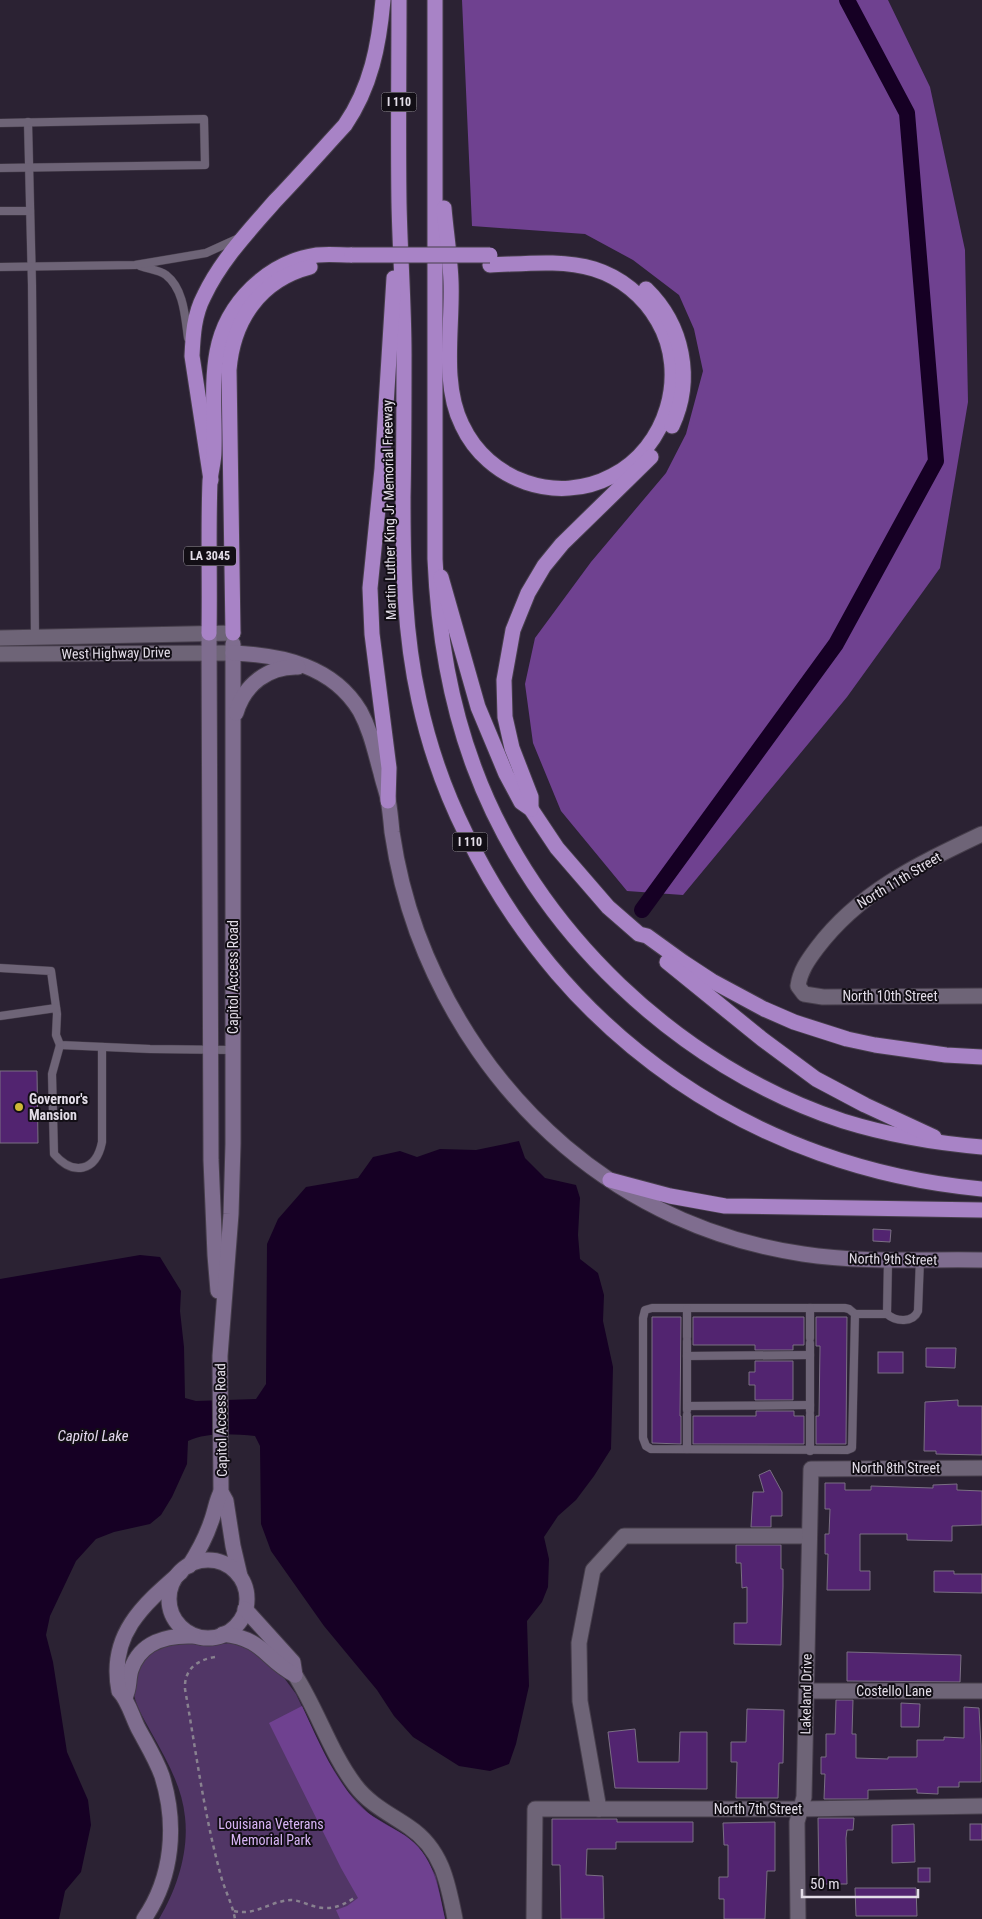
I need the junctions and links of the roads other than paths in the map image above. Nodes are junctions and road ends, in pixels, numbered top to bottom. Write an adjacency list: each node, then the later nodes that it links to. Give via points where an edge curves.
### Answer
1 (384, 0): 12 (highway, via 368,84 354,112)
2 (399, 0): 9 (highway, Martin Luther King Jr Memorial Freeway / I 110)
3 (435, 0): 6 (highway, I 110)
4 (0, 122): 5 (lane)
5 (28, 122): 7 (lane); 7 (lane, via 204,119 205,165)
6 (435, 123): 14 (highway, via 451,281 451,381 461,425 475,448 488,461 527,484 567,488 612,476 646,448 660,428 667,410 672,388 672,362 658,321 632,290 601,271 565,264); 20 (highway, I 110)
7 (29, 167): 8 (lane); 11 (lane)
8 (0, 168)
9 (399, 204): 31 (highway, via 382,469 370,588 372,634 389,768); 48 (highway, Martin Luther King Jr Memorial Freeway / I 110, via 404,339 404,580 410,654 422,715 440,774 486,873 514,918 562,979 626,1044 685,1088 746,1123 819,1154 895,1176)
10 (0, 211): 11 (lane)
11 (30, 211): 16 (lane)
12 (245, 235): 15 (lane, via 206,253); 18 (highway, via 223,264 199,309 193,337)
13 (352, 260): 14 (highway); 19 (highway, via 318,255 294,261 254,286 232,312 216,358 214,453); 22 (highway, via 300,270 278,281 249,309 234,339 229,370)
14 (490, 260): 32 (highway, via 580,255 618,268 642,285 664,310 679,340 683,361 681,397 669,432 648,460 562,544 535,578 520,609 504,680 505,717 512,748 531,797)
15 (135, 265): 16 (lane); 18 (lane, via 166,275 178,291)
16 (31, 266): 17 (lane); 24 (lane)
17 (0, 267)
18 (194, 372): 19 (highway)
19 (210, 480): 21 (highway, LA 3045)
20 (435, 559): 32 (highway, via 486,729 521,802); 45 (highway, I 110, via 445,663 474,768 522,864 585,949 616,983 656,1017 746,1077 841,1120 890,1134)
21 (209, 633): 22 (street, West Highway Drive); 24 (street, West Highway Drive); 25 (main road, Capitol Access Road / LA 3045)
22 (233, 633): 26 (main road, Capitol Access Road / LA 3045)
23 (0, 638): 24 (street, West Highway Drive)
24 (35, 638): 28 (lane)
25 (209, 653): 26 (street, West Highway Drive); 28 (street, West Highway Drive); 42 (main road, Capitol Access Road / LA 3045)
26 (233, 653): 29 (main road, North 9th Street, via 279,657); 30 (main road, Capitol Access Road / LA 3045)
27 (0, 654): 28 (street, West Highway Drive)
28 (35, 654)
29 (310, 667): 30 (main road, via 282,667 256,680 243,697); 31 (main road, North 9th Street, via 331,679 360,711 373,743)
30 (233, 727): 43 (main road, Capitol Access Road / LA 3045)
31 (388, 801): 47 (main road, North 9th Street, via 398,868 407,902 430,962 459,1020 521,1105 560,1142)
32 (531, 809): 34 (highway, via 574,869)
33 (982, 834): 36 (street, North 11th Street, via 902,875 856,905 840,919 811,956 799,980)
34 (638, 934): 44 (highway, via 647,936 728,990 794,1022 875,1045); 45 (highway, via 642,942 816,1079)
35 (0, 968): 38 (lane, via 51,970)
36 (800, 990): 37 (street, North 10th Street, via 804,994 823,997)
37 (982, 996)
38 (56, 1008): 39 (lane); 40 (lane, via 56,1035)
39 (0, 1016)
40 (60, 1045): 41 (lane); 41 (lane, via 52,1074 54,1154 70,1166 83,1168 99,1156 102,1142)
41 (102, 1047): 42 (lane)
42 (210, 1049): 43 (lane); 57 (main road, Capitol Access Road / LA 3045, via 215,1255)
43 (233, 1050): 57 (main road, Capitol Access Road / LA 3045, via 233,1182)
44 (982, 1057)
45 (945, 1143): 46 (highway, I 110)
46 (982, 1147)
47 (610, 1180): 49 (highway, via 726,1206); 51 (main road, North 9th Street, via 656,1208 698,1226 758,1245 804,1255)
48 (982, 1189)
49 (982, 1210)
50 (920, 1259): 51 (main road, North 9th Street); 52 (main road, North 9th Street); 56 (lane, via 916,1316 911,1320 898,1320)
51 (888, 1260): 56 (lane)
52 (982, 1260)
53 (810, 1308): 54 (lane); 55 (lane, via 845,1308); 58 (lane)
54 (687, 1309): 59 (lane); 62 (lane, via 645,1310 643,1438 651,1449)
55 (855, 1314): 56 (lane); 63 (lane, via 852,1448)
56 (887, 1314)
57 (222, 1322): 66 (main road, Capitol Access Road / LA 3045)
58 (810, 1355): 59 (lane); 61 (lane)
59 (687, 1356): 60 (lane)
60 (687, 1410): 61 (lane); 62 (lane)
61 (810, 1411): 63 (lane)
62 (687, 1449): 63 (lane)
63 (810, 1451)
64 (811, 1468): 65 (street, North 8th Street); 67 (street, Lakeland Drive)
65 (982, 1468)
66 (221, 1492): 68 (main road, via 211,1524); 69 (main road, Capitol Access Road, via 226,1501)
67 (810, 1536): 74 (street, Lakeland Drive); 78 (street, via 624,1536 593,1570 579,1643 580,1701)
68 (185, 1569): 69 (main road, via 204,1560 216,1561); 72 (main road, via 170,1590 170,1610 179,1627); 76 (main road, via 146,1604 127,1628 116,1675 119,1691)
69 (240, 1576): 70 (main road, via 247,1590)
70 (245, 1609): 71 (main road, via 235,1628); 73 (main road, via 293,1662)
71 (223, 1634): 72 (main road, via 205,1638); 73 (main road, via 249,1640 284,1670)
72 (193, 1636): 76 (main road, via 170,1636 148,1646 134,1662)
73 (295, 1675): 81 (street, via 339,1760 361,1793 382,1811 419,1834 434,1851 445,1872)
74 (807, 1691): 75 (street, Costello Lane); 79 (street, Lakeland Drive)
75 (982, 1691)
76 (125, 1696): 80 (main road, via 162,1775 172,1828 165,1877)
77 (982, 1806): 79 (street, North 7th Street)
78 (599, 1809): 79 (street, North 7th Street); 82 (street, North 7th Street, via 535,1808)
79 (801, 1809): 83 (street, Lakeland Drive, via 797,1822)
80 (144, 1919)
81 (455, 1919)
82 (534, 1919)
83 (798, 1919)

